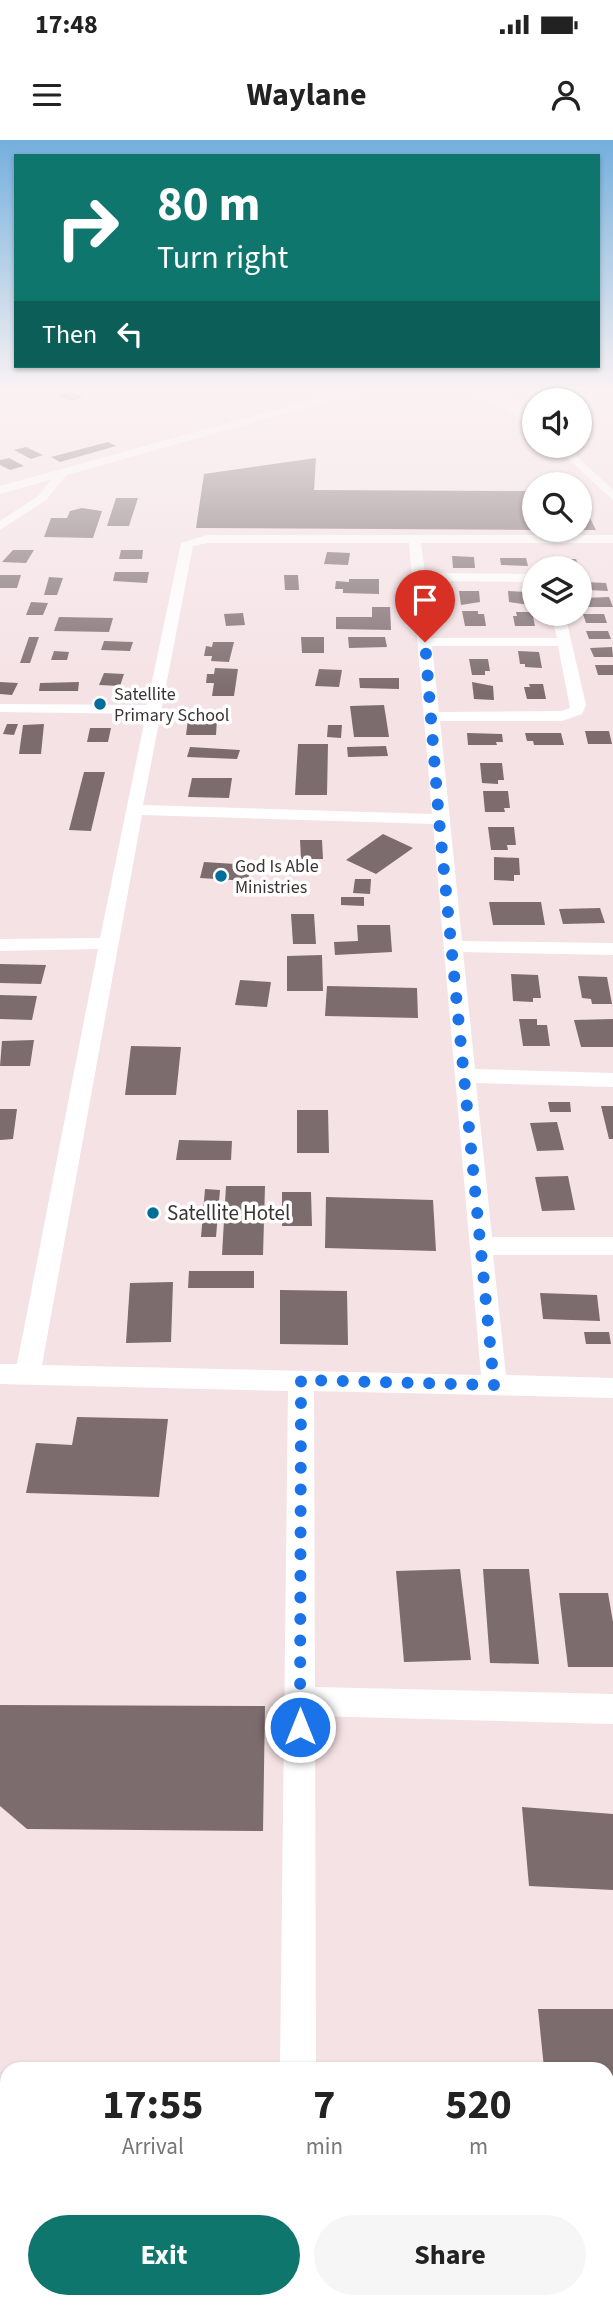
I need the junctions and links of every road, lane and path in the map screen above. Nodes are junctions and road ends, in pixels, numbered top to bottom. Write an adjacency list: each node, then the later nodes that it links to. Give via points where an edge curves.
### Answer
1 (48, 490): 2 (street)
2 (0, 526)
3 (613, 538): 4 (street)
4 (415, 540): 5 (street); 11 (street, via 188,542)
5 (419, 577): 6 (street); 8 (street)
6 (522, 578)
7 (561, 626): 9 (street)
8 (425, 642): 9 (street); 12 (street)
9 (565, 642): 12 (street, via 579,705 574,712 562,716)
10 (0, 708): 11 (street)
11 (154, 709): 13 (street)
12 (432, 717): 14 (street)
13 (134, 810): 14 (street); 15 (street)
14 (439, 820): 17 (street)
15 (108, 943): 16 (street); 24 (street)
16 (0, 945)
17 (453, 946): 18 (street); 19 (street)
18 (613, 949)
19 (464, 1076): 20 (street); 21 (street)
20 (613, 1080)
21 (480, 1245): 22 (street); 26 (street)
22 (613, 1246)
23 (0, 1374): 24 (street)
24 (29, 1374): 25 (street)
25 (301, 1380): 26 (street); 28 (street)
26 (494, 1385): 27 (street)
27 (613, 1388)
28 (300, 1701): 29 (street); 30 (street)
29 (613, 1709)
30 (298, 2062)

